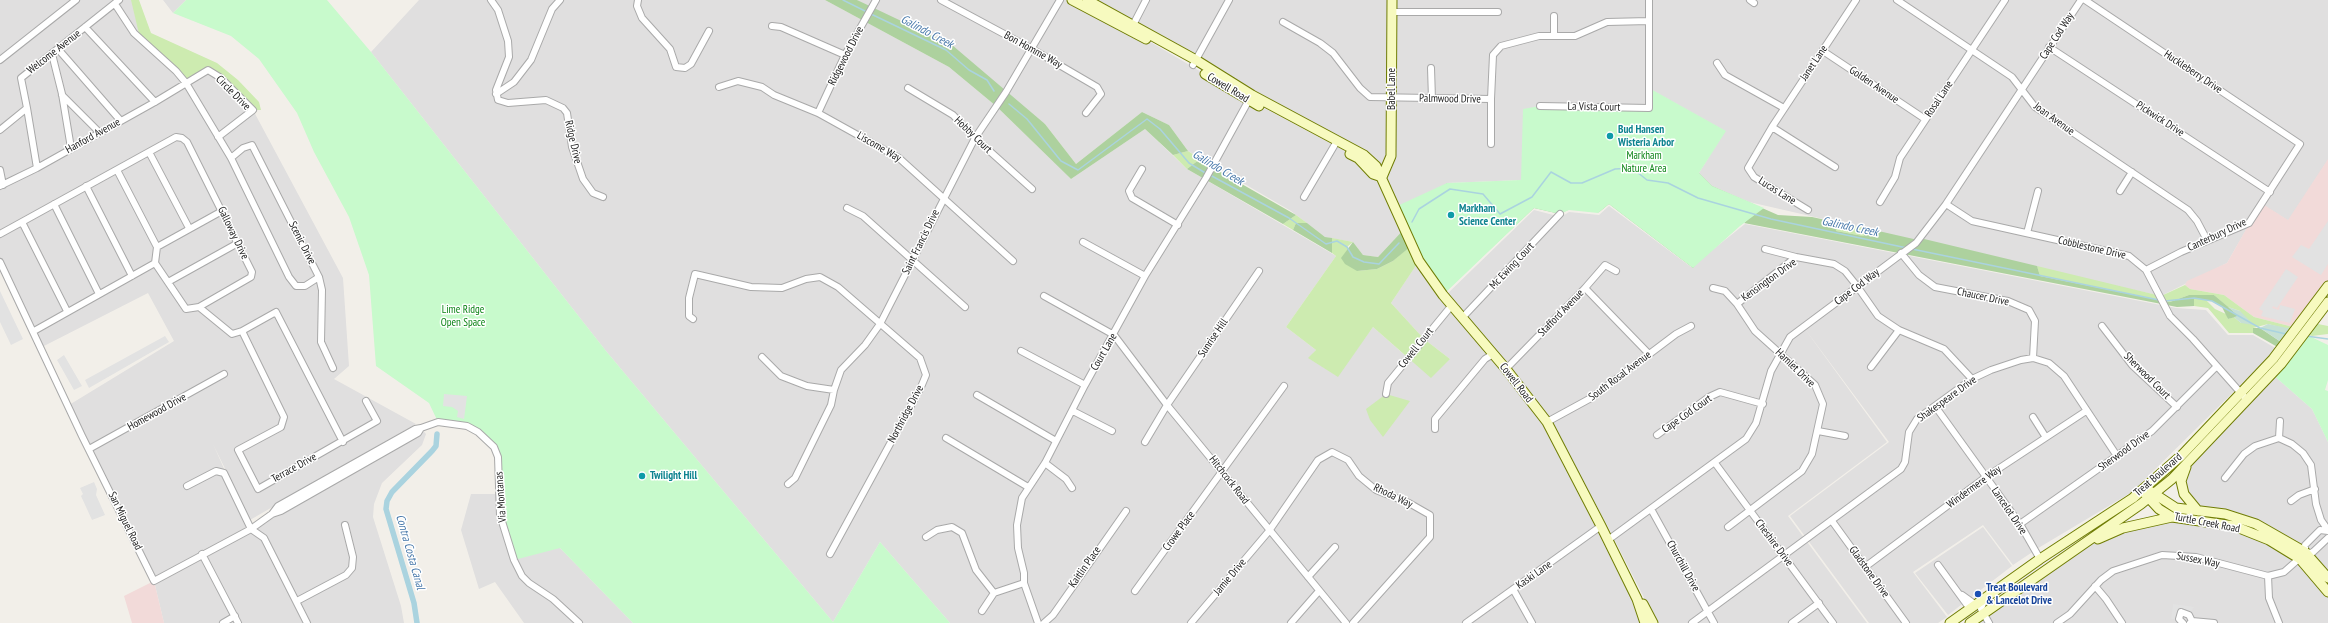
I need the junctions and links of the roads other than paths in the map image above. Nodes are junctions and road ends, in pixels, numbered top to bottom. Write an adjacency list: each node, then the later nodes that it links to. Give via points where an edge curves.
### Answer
1 (76, 0): 37 (street)
2 (491, 0): 46 (street, via 498,10 508,41 508,57)
3 (560, 0): 46 (street, via 552,9 531,60 514,82)
4 (638, 0): 28 (street, via 637,6 642,18 672,53 676,67 685,68 691,64)
5 (876, 0): 36 (street, Ridgewood Drive)
6 (941, 0): 32 (street, Bon Homme Way)
7 (1060, 0): 32 (street, Saint Francis Drive)
8 (1072, 0): 27 (street, Cowell Road)
9 (1087, 0): 27 (street, Cowell Road)
10 (1146, 0): 27 (street)
11 (1229, 0): 38 (street)
12 (1392, 0): 20 (street, Babel Lane)
13 (1649, 0): 23 (street)
14 (1856, 0): 34 (street, Janet Lane)
15 (1897, 0): 33 (street, Joan Avenue)
16 (2005, 0): 33 (street, Rosal Lane)
17 (2081, 0): 30 (street, Cape Cod Way)
18 (2085, 0): 66 (street, Huckleberry Drive)
19 (117, 2): 26 (street, Welcome Avenue); 41 (street, via 134,34)
20 (1392, 12): 21 (street); 48 (street, Babel Lane)
21 (1498, 12)
22 (1554, 16): 29 (street)
23 (1649, 21): 29 (street, Palmwood Drive, via 1607,22 1583,34); 52 (street, La Vista Court, via 1649,108)
24 (1283, 22): 48 (street, Palmwood Drive, via 1333,53 1370,97)
25 (772, 26): 36 (street, via 781,27)
26 (85, 27): 31 (street, Welcome Avenue); 51 (street)
27 (1132, 27): 38 (street, Cowell Road)
28 (709, 31)
29 (1554, 36): 50 (street, Palmwood Drive, via 1539,36 1501,46 1496,50 1492,62)
30 (2049, 47): 44 (street, Cape Cod Way); 82 (street, Pickwick Drive)
31 (58, 49): 35 (street, Welcome Avenue); 58 (street)
32 (1032, 49): 56 (street, Bon Homme Way, via 1097,87 1101,94); 63 (street, Saint Francis Drive)
33 (1971, 50): 44 (street, Joan Avenue, via 2012,77); 57 (street, Rosal Lane)
34 (1823, 51): 54 (street, Janet Lane); 57 (street, Golden Avenue)
35 (52, 54): 45 (street); 53 (street, Welcome Avenue, via 21,78)
36 (845, 55): 55 (street, Ridgewood Drive)
37 (0, 60)
38 (1194, 62): 47 (street, Cowell Road, via 1219,83)
39 (1717, 63): 54 (street, via 1725,75)
40 (1431, 68): 49 (street)
41 (186, 83): 51 (street, Hanford Avenue); 62 (street); 62 (street, Circle Drive, via 208,70 253,110)
42 (718, 87): 55 (street, Liscome Way, via 738,81 762,87 774,95)
43 (908, 88): 63 (street, Hobby Court, via 953,115)
44 (2021, 90): 75 (street, Joan Avenue, via 2035,107); 88 (street, Cape Cod Way)
45 (62, 94): 61 (street); 67 (street)
46 (496, 94): 83 (street, Ridge Drive, via 498,100 508,103 546,100 563,108 567,113 572,148 583,179 593,193)
47 (1250, 98): 64 (street, Cowell Road); 94 (street, Court Lane)
48 (1392, 98): 49 (street, Palmwood Drive); 76 (street, Babel Lane, via 1391,156)
49 (1432, 99): 50 (street, Palmwood Drive)
50 (1491, 99): 65 (street)
51 (155, 102): 58 (street, Hanford Avenue)
52 (1540, 106)
53 (27, 108): 60 (street); 71 (street)
54 (1784, 108): 59 (street, Janet Lane)
55 (818, 113): 84 (street, Liscome Way, via 899,158)
56 (1086, 113)
57 (1925, 119): 86 (street, Rosal Lane, via 1900,158 1895,177)
58 (120, 120): 61 (street, Hanford Avenue)
59 (1772, 127): 70 (street); 90 (street, Lucas Lane, via 1748,168 1754,177)
60 (0, 130)
61 (99, 132): 67 (street, Hanford Avenue)
62 (218, 137): 69 (street, Scenic Drive)
63 (975, 138): 79 (street, Hobby Court); 84 (street, Saint Francis Drive)
64 (1336, 143): 76 (street, Cowell Road, via 1358,158 1372,174); 85 (street)
65 (1491, 144)
66 (2300, 144): 82 (street, Canterbury Drive)
67 (71, 148): 71 (street, Hanford Avenue)
68 (150, 152): 74 (street, Galloway Drive); 91 (street, Galloway Drive, via 176,137 187,142); 95 (street)
69 (231, 158): 114 (street, Scenic Drive, via 289,277 296,286 305,286); 114 (street, Scenic Drive, via 243,148 252,145)
70 (1835, 167)
71 (37, 168): 77 (street, Hanford Avenue)
72 (1142, 169): 94 (street, via 1130,191 1132,198)
73 (0, 170): 77 (street)
74 (118, 170): 78 (street, Galloway Drive); 101 (street)
75 (2132, 172): 81 (street); 98 (street, Joan Avenue, via 2188,210)
76 (1382, 177): 124 (street, Cowell Road, via 1419,261)
77 (2, 186)
78 (86, 186): 87 (street, Galloway Drive); 112 (street)
79 (1032, 189)
80 (2038, 190): 96 (street)
81 (2120, 191)
82 (2270, 192): 98 (street, Canterbury Drive, via 2249,223)
83 (603, 197)
84 (943, 197): 105 (street, Saint Francis Drive); 106 (street, Liscome Way)
85 (1304, 197)
86 (1880, 202)
87 (54, 204): 93 (street, Galloway Drive); 120 (street)
88 (1946, 204): 96 (street, Cobblestone Drive, via 1972,220); 103 (street, Cape Cod Way, via 1916,243)
89 (847, 208): 105 (street, via 863,216)
90 (1808, 210)
91 (222, 211): 95 (street); 100 (street, Galloway Drive)
92 (1560, 214): 128 (street, Mc Ewing Court)
93 (22, 222): 97 (street, Galloway Drive); 127 (street)
94 (1178, 226): 113 (street, Court Lane)
95 (189, 228): 101 (street)
96 (2028, 233): 109 (street, Cobblestone Drive, via 2130,256)
97 (0, 234)
98 (2207, 240): 109 (street, Canterbury Drive)
99 (1084, 242): 113 (street)
100 (238, 244): 115 (street); 125 (street, Galloway Drive, via 252,272 250,277)
101 (157, 247): 108 (street)
102 (1765, 249): 104 (street)
103 (1901, 253): 116 (street, Cape Cod Way); 142 (street, Chaucer Drive, via 1919,275 1935,287 2008,301 2029,310 2034,321)
104 (1796, 257): 116 (street, Kensington Drive, via 1834,264); 123 (street, Kensington Drive)
105 (912, 261): 126 (street); 130 (street, Saint Francis Drive)
106 (1013, 261)
107 (0, 262): 134 (street, San Miguel Road)
108 (155, 263): 112 (street); 115 (street)
109 (2146, 270): 144 (street, Cobblestone Drive, via 2170,316)
110 (1259, 271): 158 (street, Sunrise Hill)
111 (1616, 271): 117 (street, Stafford Avenue, via 1605,265)
112 (132, 276): 120 (street)
113 (1146, 276): 136 (street, Court Lane)
114 (319, 277): 145 (street, via 322,290 321,342)
115 (168, 282): 125 (street, via 186,309)
116 (1857, 286): 133 (street, Kensington Drive, via 1878,316); 138 (street, Cape Cod Way, via 1790,337)
117 (1585, 288): 140 (street); 146 (street, Stafford Avenue)
118 (1713, 288): 123 (street, Hamlet Drive, via 1725,291)
119 (2327, 288): 152 (street, Treat Boulevard, via 2295,331)
120 (99, 294): 127 (street)
121 (1044, 296): 136 (street)
122 (2328, 302): 155 (street, Treat Boulevard, via 2294,349)
123 (1737, 304): 138 (street, Hamlet Drive, via 1755,331)
124 (1452, 305): 128 (street, Cowell Road); 153 (street, Cowell Court, via 1388,383)
125 (199, 307): 135 (street, via 232,334)
126 (965, 307)
127 (67, 311): 134 (street)
128 (1463, 317): 139 (street, Cowell Road)
129 (693, 319): 130 (street, Northridge Drive, via 689,316 689,298 695,274 751,287 782,288 806,279 820,278 838,287)
130 (880, 324): 151 (street, Saint Francis Drive, via 865,345 841,370); 211 (street, Northridge Drive, via 920,358 926,375)
131 (1691, 326): 140 (street, South Rosal Avenue)
132 (2102, 326): 160 (street, Sherwood Court, via 2132,365)
133 (1899, 330): 143 (street); 148 (street, Kensington Drive, via 1944,349)
134 (34, 331): 177 (street, San Miguel Road)
135 (242, 331): 175 (street, via 276,312); 175 (street, Terrace Drive, via 284,418 281,427 238,450 258,488)
136 (1114, 335): 149 (street, Court Lane); 158 (street, Hitchcock Road)
137 (1020, 351): 149 (street)
138 (1780, 352): 157 (street, Cape Cod Way, via 1771,371); 168 (street, Hamlet Drive, via 1814,385 1823,404)
139 (1492, 354): 146 (street, Cowell Road); 166 (street, via 1435,419)
140 (1649, 354): 165 (street, South Rosal Avenue, via 1591,398)
141 (762, 357): 151 (street, via 781,376 807,386)
142 (2033, 358): 148 (street, Shakespeare Drive, via 1991,370); 162 (street, via 2049,363 2064,376)
143 (1871, 366)
144 (2217, 366): 152 (street, Cobblestone Drive); 160 (street, Sherwood Drive)
145 (333, 368)
146 (1506, 369): 165 (street, Cowell Road)
147 (224, 374): 177 (street, Homewood Drive)
148 (1972, 379): 159 (street, Shakespeare Drive)
149 (1085, 385): 161 (street, Court Lane)
150 (1284, 386): 182 (street, Crowe Place)
151 (834, 390): 185 (street, Saint Francis Drive, via 831,405 795,478)
152 (2240, 393): 155 (street, Cobblestone Drive); 189 (street, Treat Boulevard, via 2182,455)
153 (1386, 394)
154 (977, 395): 174 (street)
155 (2247, 400): 179 (street, Treat Boulevard)
156 (366, 401): 175 (street, via 377,421)
157 (1763, 404): 169 (street, Cape Cod Court, via 1720,392 1709,397); 181 (street, Cape Cod Way, via 1756,423 1746,439)
158 (1167, 405): 176 (street, Sunrise Hill); 182 (street, Hitchcock Road)
159 (1935, 406): 183 (street, Lancelot Drive); 198 (street, Shakespeare Drive, via 1912,426 1905,462 1901,469)
160 (2177, 407): 178 (street, Sherwood Drive, via 2152,431)
161 (1073, 411): 167 (street); 174 (street, Court Lane)
162 (2086, 411): 171 (street, Windermere Way); 178 (street)
163 (2033, 417): 171 (street)
164 (2280, 421): 173 (street)
165 (1547, 422): 201 (street, Cowell Road)
166 (1435, 429)
167 (1112, 432)
168 (1818, 432): 170 (street); 194 (street, Hamlet Drive, via 1812,454 1802,471)
169 (1657, 435)
170 (1845, 436)
171 (2045, 436): 183 (street, Windermere Way)
172 (946, 438): 187 (street)
173 (2279, 438): 184 (street, via 2255,446 2244,454); 190 (street, via 2303,453 2311,465)
174 (1056, 441): 180 (street, Court Lane)
175 (343, 442)
176 (1145, 442)
177 (89, 449): 210 (street, San Miguel Road, via 154,581)
178 (2118, 456): 199 (street, Sherwood Drive)
179 (2188, 462): 191 (street, Treat Boulevard); 196 (street, via 2182,481 2184,494)
180 (1045, 463): 187 (street, Court Lane); 188 (street, via 1066,479)
181 (1715, 463): 193 (street, Cape Cod Way); 194 (street, Cheshire Drive)
182 (1223, 471): 204 (street, Hitchcock Road); 226 (street, Crowe Place)
183 (1986, 477): 199 (street, Lancelot Drive); 217 (street, Windermere Way)
184 (2225, 478)
185 (788, 484)
186 (187, 486): 203 (street, via 216,471 224,473)
187 (1028, 487): 222 (street, Court Lane, via 1022,498 1017,525)
188 (1072, 488)
189 (2144, 488): 191 (street, Turtle Creek Road); 215 (street, Treat Boulevard, via 2133,498)
190 (2315, 489): 192 (street); 205 (street, via 2319,514)
191 (2151, 496): 196 (street, Turtle Creek Road, via 2176,508); 197 (street, Turtle Creek Road, via 2159,509); 213 (street, Treat Boulevard)
192 (2291, 501)
193 (1651, 509): 208 (street, Cape Cod Way); 234 (street, Churchill Drive)
194 (1749, 510): 202 (street, Hamlet Drive); 212 (street, Cheshire Drive)
195 (1126, 511): 244 (street, Kaitlin Place, via 1053,615)
196 (2198, 511): 214 (street, Turtle Creek Road, via 2225,514 2256,524)
197 (2172, 517): 213 (street, via 2124,528); 214 (street, Turtle Creek Road, via 2234,526)
198 (1832, 521): 212 (street, Shakespeare Drive); 217 (street, Gladstone Drive)
199 (2020, 524): 215 (street, Lancelot Drive)
200 (344, 525): 230 (street, via 353,557 352,568 346,575)
201 (1601, 526): 208 (street, Cowell Road); 224 (street, Kaski Lane)
202 (1728, 527)
203 (251, 529): 210 (street, San Miguel Road); 230 (street, via 264,538); 242 (street, Via Montanas, via 272,514 418,433 421,428 438,422 467,426 478,432 494,447 498,457 500,515 514,560 522,576)
204 (1268, 531): 220 (street, Hitchcock Road); 245 (street, Jamie Drive); 248 (street, Rhoda Way, via 1318,460 1332,452 1348,460 1359,476 1376,490 1409,503 1430,515 1430,537)
205 (2328, 531): 214 (street, via 2320,530 2305,545)
206 (926, 536): 228 (street, via 937,530 952,527 962,533 976,570)
207 (2328, 538): 214 (street, via 2312,552)
208 (1608, 540): 229 (street, Cowell Road)
209 (1335, 547): 220 (street)
210 (202, 554): 236 (street)
211 (830, 554)
212 (1784, 556): 231 (street, Cheshire Drive); 234 (street, Shakespeare Drive)
213 (2065, 556): 235 (street, Treat Boulevard)
214 (2302, 556): 219 (street, via 2278,575); 221 (street, Turtle Creek Road); 227 (street, Turtle Creek Road)
215 (2040, 559): 218 (street, Treat Boulevard)
216 (1938, 565): 232 (street)
217 (1865, 567): 257 (street, Gladstone Drive)
218 (2020, 573): 232 (street, Treat Boulevard); 235 (street, via 2018,579 1985,602 1981,609)
219 (2268, 576): 223 (street, Sussex Way, via 2196,557 2162,555 2113,571); 264 (street, via 2268,598)
220 (1308, 577): 225 (street, Hitchcock Road)
221 (2328, 578)
222 (1024, 583): 228 (street); 243 (street, Court Lane)
223 (2094, 586): 260 (street, Sussex Way, via 2070,614); 261 (street)
224 (1513, 589): 249 (street, Kaski Lane); 250 (street)
225 (1319, 591): 246 (street); 247 (street, Hitchcock Road)
226 (1135, 592)
227 (2328, 592)
228 (994, 593): 233 (street)
229 (1637, 599): 251 (street, Cowell Road); 252 (street, Cowell Road, via 1643,604)
230 (297, 601): 241 (street)
231 (1819, 603): 255 (street); 256 (street, Cheshire Drive)
232 (1973, 607): 237 (street, Treat Boulevard)
233 (982, 610)
234 (1708, 612): 253 (street, Shakespeare Drive); 254 (street, Churchill Drive)
235 (1982, 614): 237 (street, via 1973,611); 258 (street, Treat Boulevard); 259 (street)
236 (235, 616): 239 (street); 240 (street)
237 (1954, 621)
238 (2191, 622): 262 (street, via 2189,615 2181,612 2179,619); 263 (street)
239 (222, 623)
240 (238, 623)
241 (307, 623)
242 (579, 623)
243 (1038, 623)
244 (1044, 623)
245 (1191, 623)
246 (1291, 623)
247 (1346, 623)
248 (1353, 623)
249 (1466, 623)
250 (1532, 623)
251 (1645, 623)
252 (1653, 623)
253 (1692, 623)
254 (1714, 623)
255 (1792, 623)
256 (1833, 623)
257 (1906, 623)
258 (1970, 623)
259 (1989, 623)
260 (2057, 623)
261 (2122, 623)
262 (2183, 623)
263 (2214, 623)
264 (2279, 623)

